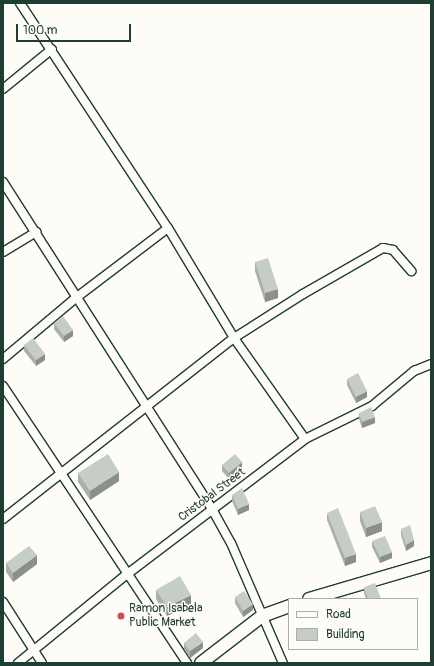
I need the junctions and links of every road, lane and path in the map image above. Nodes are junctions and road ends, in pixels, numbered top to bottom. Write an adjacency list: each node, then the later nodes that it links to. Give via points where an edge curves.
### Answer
1 (20, 3): 2 (street)
2 (52, 49): 3 (street); 5 (street)
3 (3, 89)
4 (3, 182): 6 (street)
5 (168, 228): 9 (street); 10 (street)
6 (36, 232): 7 (street); 9 (street)
7 (3, 252)
8 (411, 271): 10 (street, via 393,250 382,248 302,294)
9 (77, 297): 11 (street); 14 (street)
10 (234, 338): 14 (street); 15 (street)
11 (3, 359)
12 (431, 364): 15 (street, Cristobal Street, via 411,374 372,406)
13 (3, 386): 16 (street)
14 (147, 404): 16 (street); 17 (street)
15 (305, 439): 17 (street, Cristobal Street)
16 (60, 475): 18 (street); 20 (street)
17 (212, 509): 20 (street, Cristobal Street); 24 (street, via 231,543)
18 (3, 519)
19 (430, 567): 21 (main road)
20 (126, 575): 25 (street, Cristobal Street); 28 (street)
21 (313, 598)
22 (3, 602): 25 (street)
23 (288, 606): 24 (main road)
24 (262, 616): 29 (main road); 30 (street)
25 (34, 651): 26 (street, Cristobal Street); 27 (street)
26 (18, 663)
27 (42, 663)
28 (187, 663)
29 (201, 663)
30 (283, 663)

